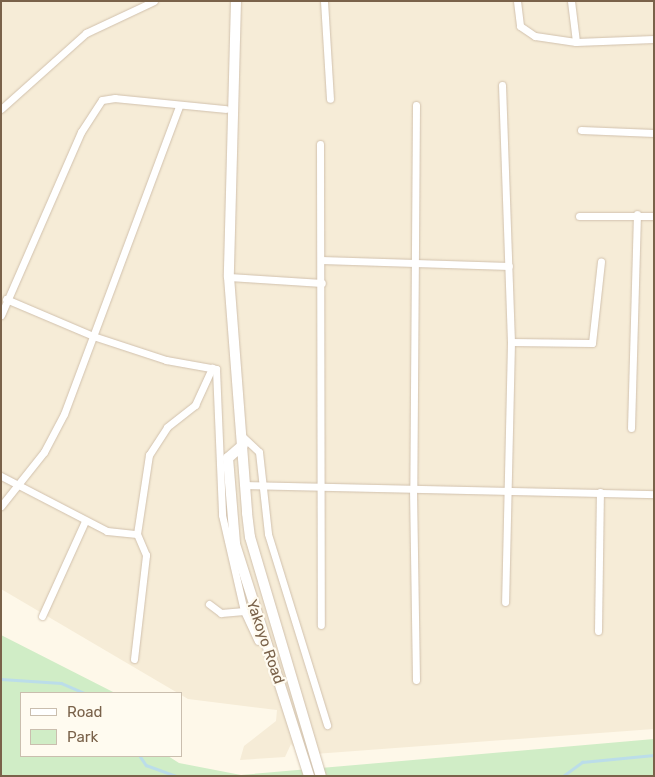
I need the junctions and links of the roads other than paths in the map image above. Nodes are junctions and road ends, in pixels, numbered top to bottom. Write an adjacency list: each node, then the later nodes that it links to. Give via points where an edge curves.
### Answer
1 (154, 1): 12 (street, via 86,33)
2 (236, 1): 24 (main road)
3 (324, 1): 9 (street)
4 (517, 1): 7 (street, via 520,26 526,32)
5 (571, 1): 7 (street)
6 (654, 39): 7 (street)
7 (576, 42)
8 (502, 85): 23 (street)
9 (330, 98)
10 (416, 105): 22 (street)
11 (179, 106): 13 (street); 26 (street, via 115,98 102,100 92,110); 28 (street)
12 (1, 109)
13 (225, 109)
14 (581, 130): 15 (street)
15 (654, 133)
16 (320, 144): 20 (street)
17 (637, 214): 18 (street); 19 (street); 31 (street)
18 (579, 216)
19 (654, 216)
20 (321, 260): 22 (street); 25 (street)
21 (601, 261): 29 (street, via 592,343)
22 (415, 266): 23 (street); 38 (street)
23 (509, 266): 29 (street)
24 (228, 277): 25 (street); 32 (main road)
25 (322, 283): 37 (street)
26 (6, 299): 27 (street); 28 (street)
27 (1, 315)
28 (93, 336): 30 (street, via 166,360); 34 (street, via 64,414)
29 (511, 342): 39 (street)
30 (212, 368): 44 (street, via 195,405 167,427 149,456); 47 (street, via 217,370 222,515)
31 (632, 428)
32 (242, 440): 35 (main road); 36 (street, via 259,452); 55 (main road, Yakoyo Road, via 228,458 229,506 241,568)
33 (1, 476): 34 (street)
34 (20, 483): 42 (street); 43 (street)
35 (246, 485): 36 (street); 56 (main road, via 250,537)
36 (260, 485): 37 (street); 54 (street, via 268,534)
37 (322, 487): 38 (street); 49 (street)
38 (412, 489): 39 (street); 53 (street)
39 (505, 492): 40 (street); 45 (street)
40 (600, 492): 41 (street); 50 (street)
41 (654, 494)
42 (1, 506)
43 (85, 520): 44 (street, via 107,531); 48 (street)
44 (137, 534): 52 (street, via 146,555)
45 (505, 602)
46 (209, 604): 47 (street, via 221,613)
47 (244, 611): 51 (street)
48 (42, 616)
49 (321, 625)
50 (598, 631)
51 (258, 641)
52 (134, 659)
53 (416, 680)
54 (327, 725)
55 (309, 776)
56 (321, 776)

